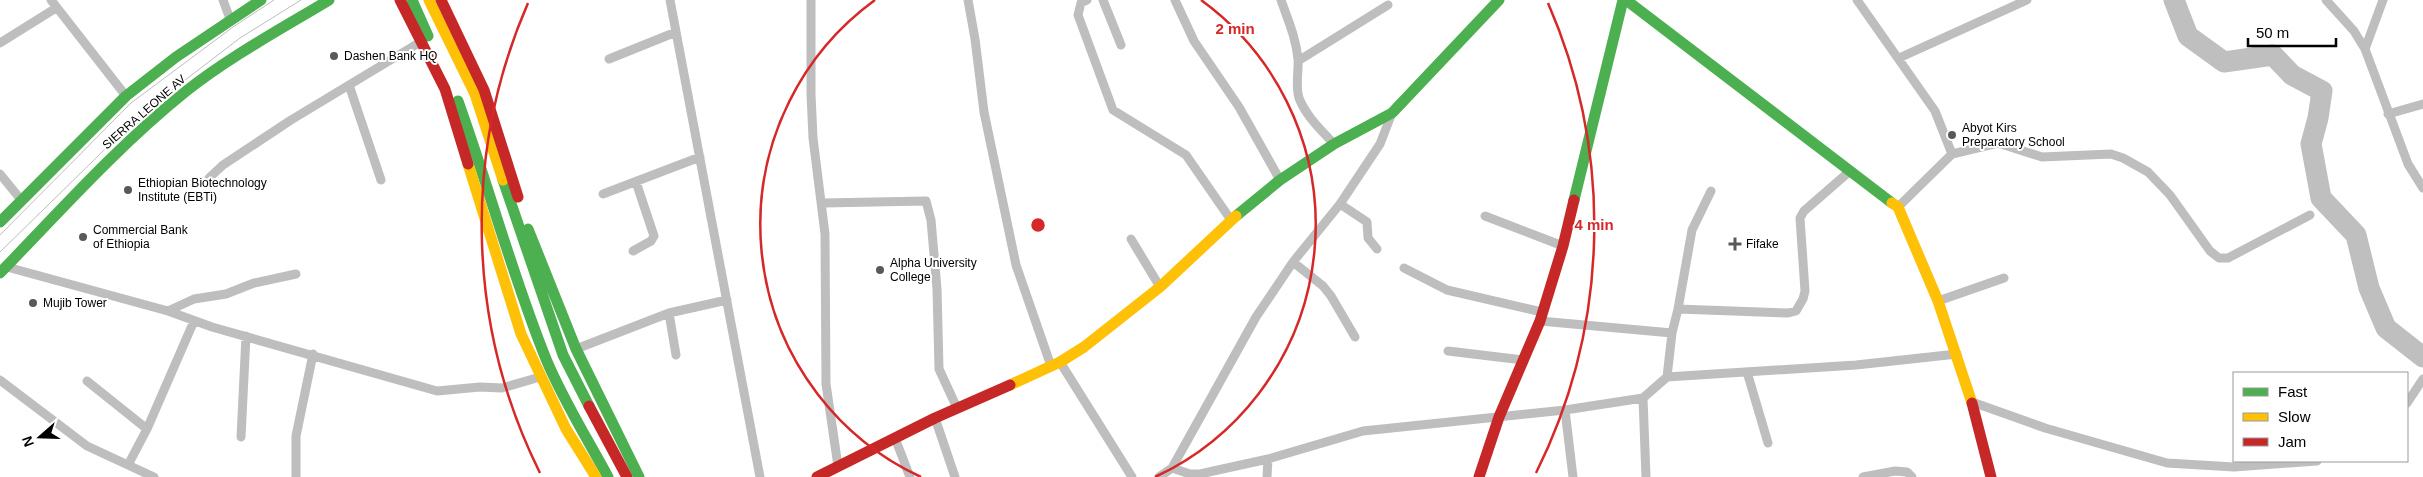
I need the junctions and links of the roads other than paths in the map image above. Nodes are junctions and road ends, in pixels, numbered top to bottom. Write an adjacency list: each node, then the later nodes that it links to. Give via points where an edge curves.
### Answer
1 (223, 0): 23 (street)
2 (261, 0): 23 (main road, SIERRA LEONE AV)
3 (329, 0): 63 (main road, SIERRA LEONE AV, via 224,64 185,92 112,157)
4 (400, 0): 25 (main road)
5 (412, 0): 110 (main road, via 461,106 497,223 547,361)
6 (429, 0): 111 (main road, via 475,94 563,356)
7 (441, 0): 77 (main road, via 484,90 527,226)
8 (670, 0): 24 (street)
9 (811, 0): 50 (street, via 813,138)
10 (968, 0): 83 (street, via 984,112 1016,264)
11 (1087, 0): 55 (street, via 1081,3 1078,15 1113,110 1186,155)
12 (1103, 0): 27 (street)
13 (1175, 0): 44 (street, via 1194,41 1240,107)
14 (1281, 0): 31 (street, via 1293,32)
15 (1499, 0): 35 (main road)
16 (1624, 0): 40 (main road); 58 (main road)
17 (1857, 0): 29 (street)
18 (2027, 0): 29 (street)
19 (2326, 0): 28 (street, via 2354,31)
20 (2383, 0): 28 (street)
21 (54, 4): 26 (street); 33 (street)
22 (1388, 5): 31 (street)
23 (230, 19): 33 (main road, SIERRA LEONE AV)
24 (676, 32): 30 (street); 39 (street)
25 (422, 41): 32 (street); 85 (main road, via 445,89 509,299)
26 (0, 43)
27 (1122, 45)
28 (2365, 49): 36 (street)
29 (1899, 58): 38 (street, via 1935,111)
30 (609, 59)
31 (1298, 61): 37 (street, via 1296,85 1300,99 1307,114)
32 (348, 85): 42 (street, via 230,160); 43 (street)
33 (126, 96): 49 (main road, SIERRA LEONE AV)
34 (2423, 104): 36 (street)
35 (1392, 113): 37 (main road); 51 (street, via 1380,144)
36 (2388, 114): 46 (street, via 2408,164)
37 (1334, 144): 44 (main road)
38 (1952, 154): 52 (street); 53 (street, via 1998,143 2042,157 2111,154 2123,158 2148,172 2219,258 2228,258)
39 (700, 157): 45 (street); 67 (street)
40 (1850, 171): 52 (main road); 69 (street, via 1800,218 1805,291 1796,311)
41 (0, 174): 49 (street)
42 (209, 178)
43 (381, 180)
44 (1280, 180): 55 (main road)
45 (636, 182): 48 (street); 60 (street, via 654,236)
46 (2423, 188)
47 (1711, 191): 69 (street, via 1692,230)
48 (603, 194)
49 (22, 201): 56 (main road, SIERRA LEONE AV)
50 (823, 203): 93 (street, via 926,201 931,220 937,289 939,369); 104 (street, via 826,384)
51 (1340, 204): 59 (street, via 1368,222 1368,238); 61 (street)
52 (1898, 207): 68 (main road)
53 (2310, 215)
54 (1485, 216): 58 (street)
55 (1231, 220): 66 (main road)
56 (0, 222)
57 (1131, 239): 66 (street)
58 (1563, 246): 72 (main road)
59 (1377, 249)
60 (632, 251)
61 (1293, 262): 76 (street, via 1324,286); 106 (street, via 1256,318)
62 (1404, 268): 72 (street, via 1447,290)
63 (4, 270): 70 (street)
64 (296, 274): 70 (street, via 254,283 226,294 194,299)
65 (2004, 278): 68 (street)
66 (1160, 287): 83 (main road, via 1084,347)
67 (727, 300): 71 (street); 113 (street)
68 (1938, 300): 80 (main road)
69 (1678, 309): 74 (street)
70 (168, 311): 73 (street)
71 (669, 313): 77 (street); 81 (street)
72 (1541, 316): 74 (street); 82 (main road)
73 (194, 321): 75 (street); 97 (street)
74 (1672, 333): 86 (street)
75 (246, 336): 79 (street); 98 (street)
76 (1355, 337)
77 (576, 349): 112 (main road)
78 (1448, 351): 82 (street)
79 (313, 354): 85 (street, via 437,391 502,388); 108 (street, via 296,436)
80 (1957, 354): 84 (street); 92 (main road)
81 (676, 355)
82 (1523, 360): 95 (main road)
83 (1056, 364): 93 (main road); 117 (street)
84 (1747, 372): 86 (street); 100 (street)
85 (540, 377): 109 (main road)
86 (1667, 377): 90 (street)
87 (2423, 379): 91 (street)
88 (0, 380): 103 (street, via 87,446)
89 (87, 381): 97 (street)
90 (1643, 398): 94 (street); 122 (street)
91 (2408, 401)
92 (1972, 402): 105 (street, via 2045,428 2168,463); 125 (main road)
93 (957, 408): 96 (main road)
94 (1565, 410): 95 (street); 121 (street)
95 (1500, 417): 101 (street, via 1362,432); 120 (main road)
96 (935, 418): 99 (main road); 116 (street)
97 (146, 429): 103 (street)
98 (240, 437)
99 (895, 438): 104 (main road); 115 (street)
100 (1768, 443)
101 (1268, 459): 106 (street, via 1200,474); 119 (street)
102 (2303, 462): 105 (street)
103 (128, 465): 107 (street)
104 (838, 466): 114 (main road)
105 (2206, 466): 126 (street)
106 (1172, 468): 118 (street)
107 (154, 477)
108 (296, 477)
109 (596, 477)
110 (608, 477)
111 (628, 477)
112 (639, 477)
113 (760, 477)
114 (817, 477)
115 (910, 477)
116 (954, 477)
117 (1132, 477)
118 (1159, 477)
119 (1266, 477)
120 (1479, 477)
121 (1573, 477)
122 (1646, 477)
123 (1863, 477): 124 (street, via 1895,471 1907,472)
124 (1912, 477)
125 (1990, 477)
126 (2206, 477)

